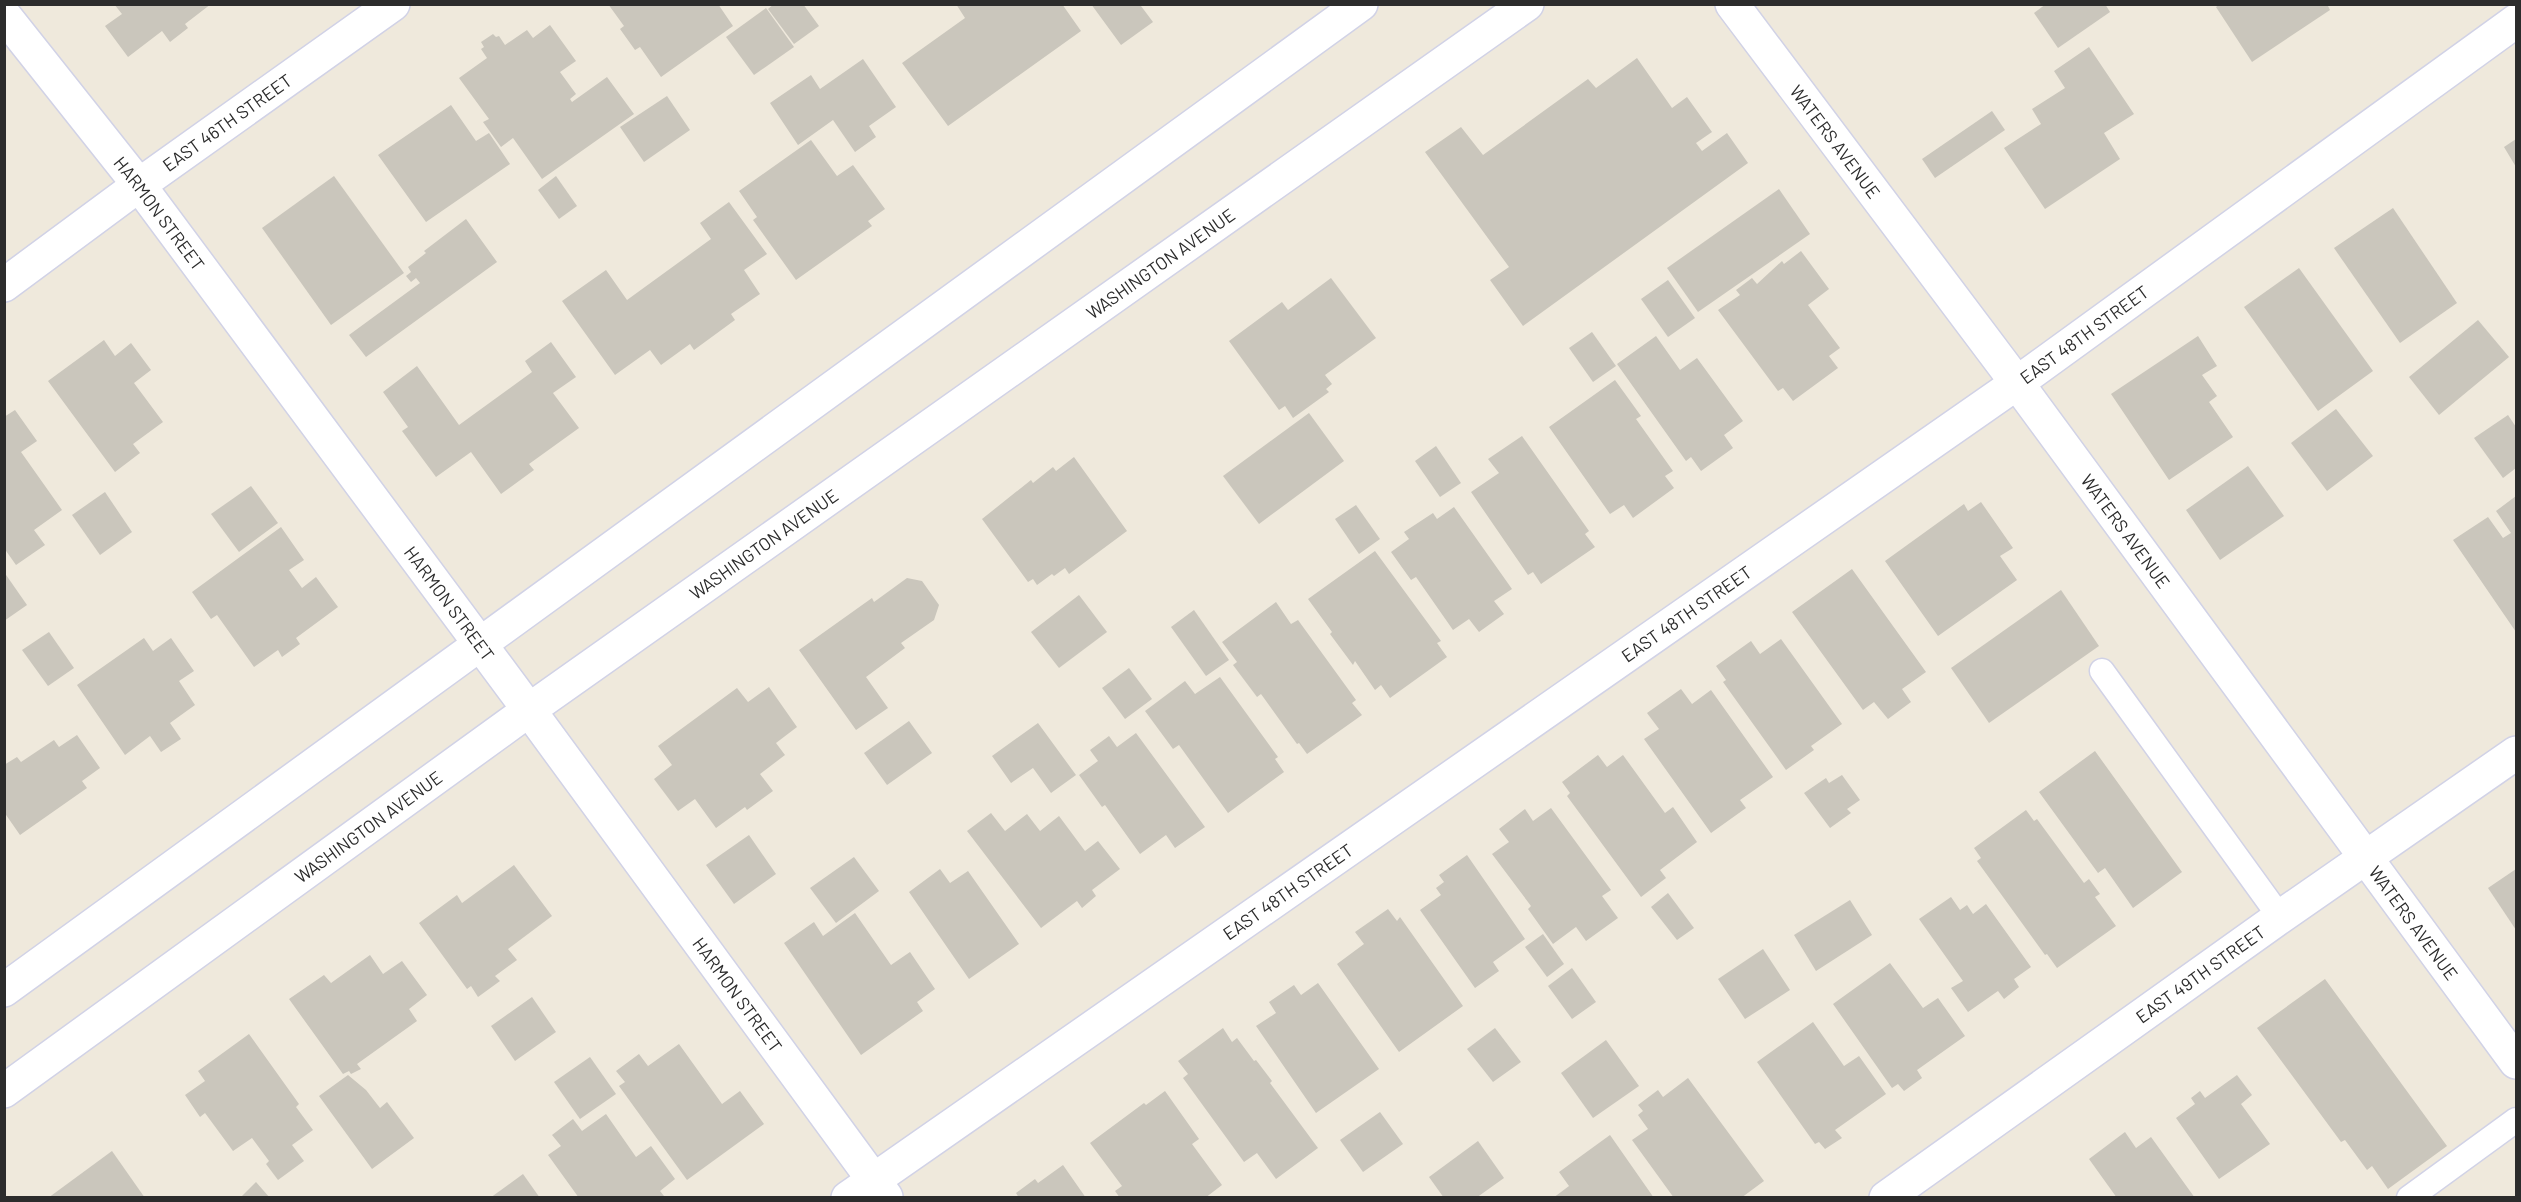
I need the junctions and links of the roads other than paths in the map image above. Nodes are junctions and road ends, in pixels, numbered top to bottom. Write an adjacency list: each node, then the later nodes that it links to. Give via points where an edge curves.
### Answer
1 (393, 4): 7 (street, EAST 46TH STREET)
2 (1361, 4): 10 (street)
3 (1527, 4): 12 (street, WASHINGTON AVENUE)
4 (1732, 4): 9 (street, WATERS AVENUE)
5 (4, 15): 7 (street, HARMON STREET)
6 (2517, 21): 9 (street, EAST 48TH STREET)
7 (139, 186): 8 (street, EAST 46TH STREET); 10 (street, HARMON STREET)
8 (4, 285)
9 (2017, 383): 14 (street, WATERS AVENUE); 20 (street, EAST 48TH STREET)
10 (480, 646): 12 (street, HARMON STREET); 16 (street)
11 (2102, 671): 15 (lane)
12 (529, 710): 18 (street, WASHINGTON AVENUE); 20 (street, HARMON STREET)
13 (2517, 753): 14 (street, EAST 49TH STREET)
14 (2366, 858): 15 (street, EAST 49TH STREET); 17 (street, WATERS AVENUE)
15 (2280, 916): 21 (street, EAST 49TH STREET)
16 (4, 990)
17 (2517, 1062)
18 (4, 1091)
19 (2517, 1120): 22 (lane)
20 (869, 1192)
21 (1886, 1197)
22 (2409, 1197)

